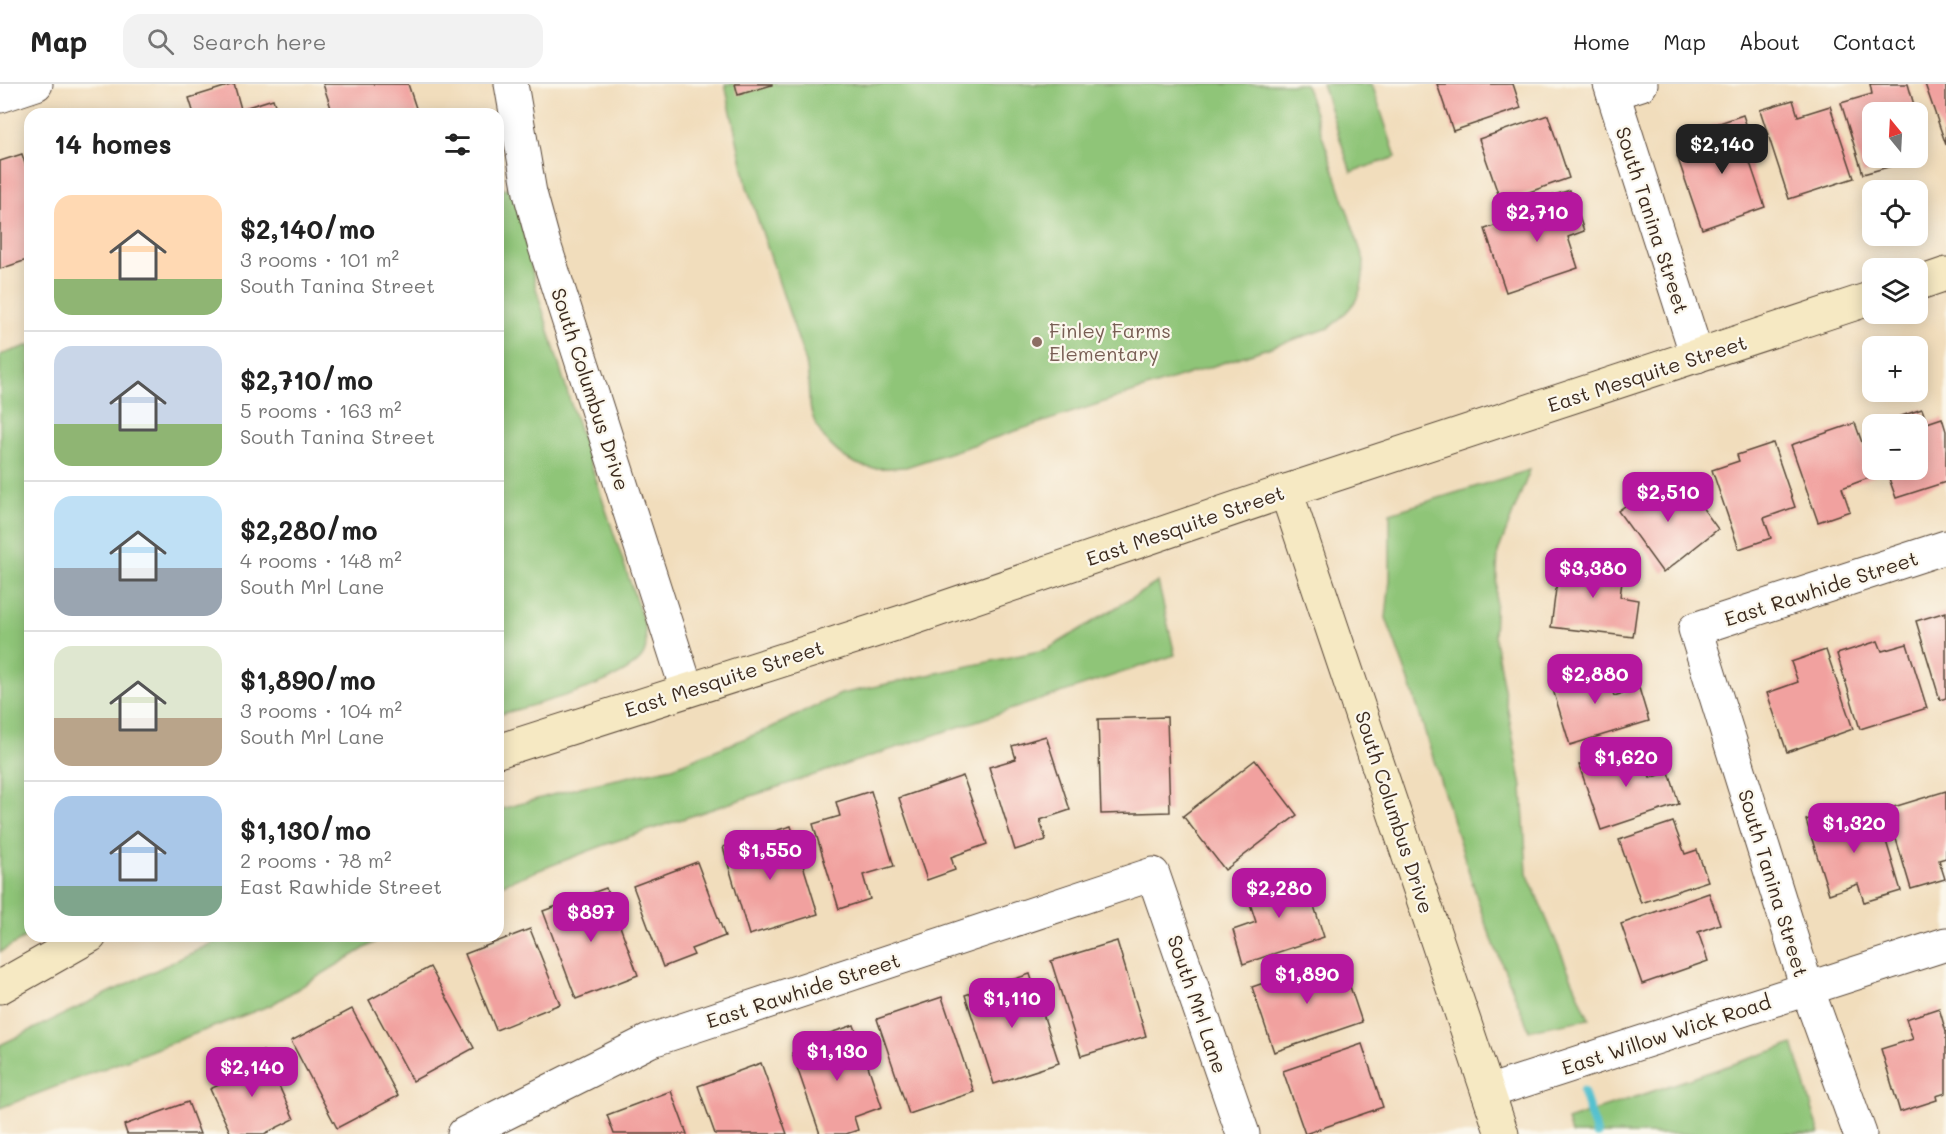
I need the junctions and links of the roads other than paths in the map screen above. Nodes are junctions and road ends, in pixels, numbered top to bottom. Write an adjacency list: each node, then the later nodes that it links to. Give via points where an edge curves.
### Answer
1 (36, 84): 4 (street)
2 (511, 84): 12 (street, South Columbus Drive, via 530,193 544,244)
3 (1622, 87): 8 (street, South Tanina Street)
4 (0, 96)
5 (1946, 274): 6 (street)
6 (1928, 280)
7 (1862, 301): 8 (street, East Mesquite Street)
8 (1696, 356): 9 (street, East Mesquite Street)
9 (1286, 490): 12 (street, East Mesquite Street, via 908,620); 19 (street, South Columbus Drive)
10 (1946, 547): 11 (street, East Rawhide Street)
11 (1695, 629): 18 (street, South Tanina Street)
12 (687, 690): 13 (street, East Mesquite Street)
13 (504, 749)
14 (1153, 874): 20 (street, East Rawhide Street, via 649,1041); 21 (street, South Mrl Lane)
15 (79, 942): 17 (street)
16 (1946, 944): 18 (street, East Willow Wick Road)
17 (0, 987)
18 (1807, 988): 19 (street, East Willow Wick Road); 23 (street, South Tanina Street)
19 (1488, 1092): 22 (street, South Columbus Drive)
20 (464, 1134)
21 (1243, 1134)
22 (1502, 1134)
23 (1860, 1134)

